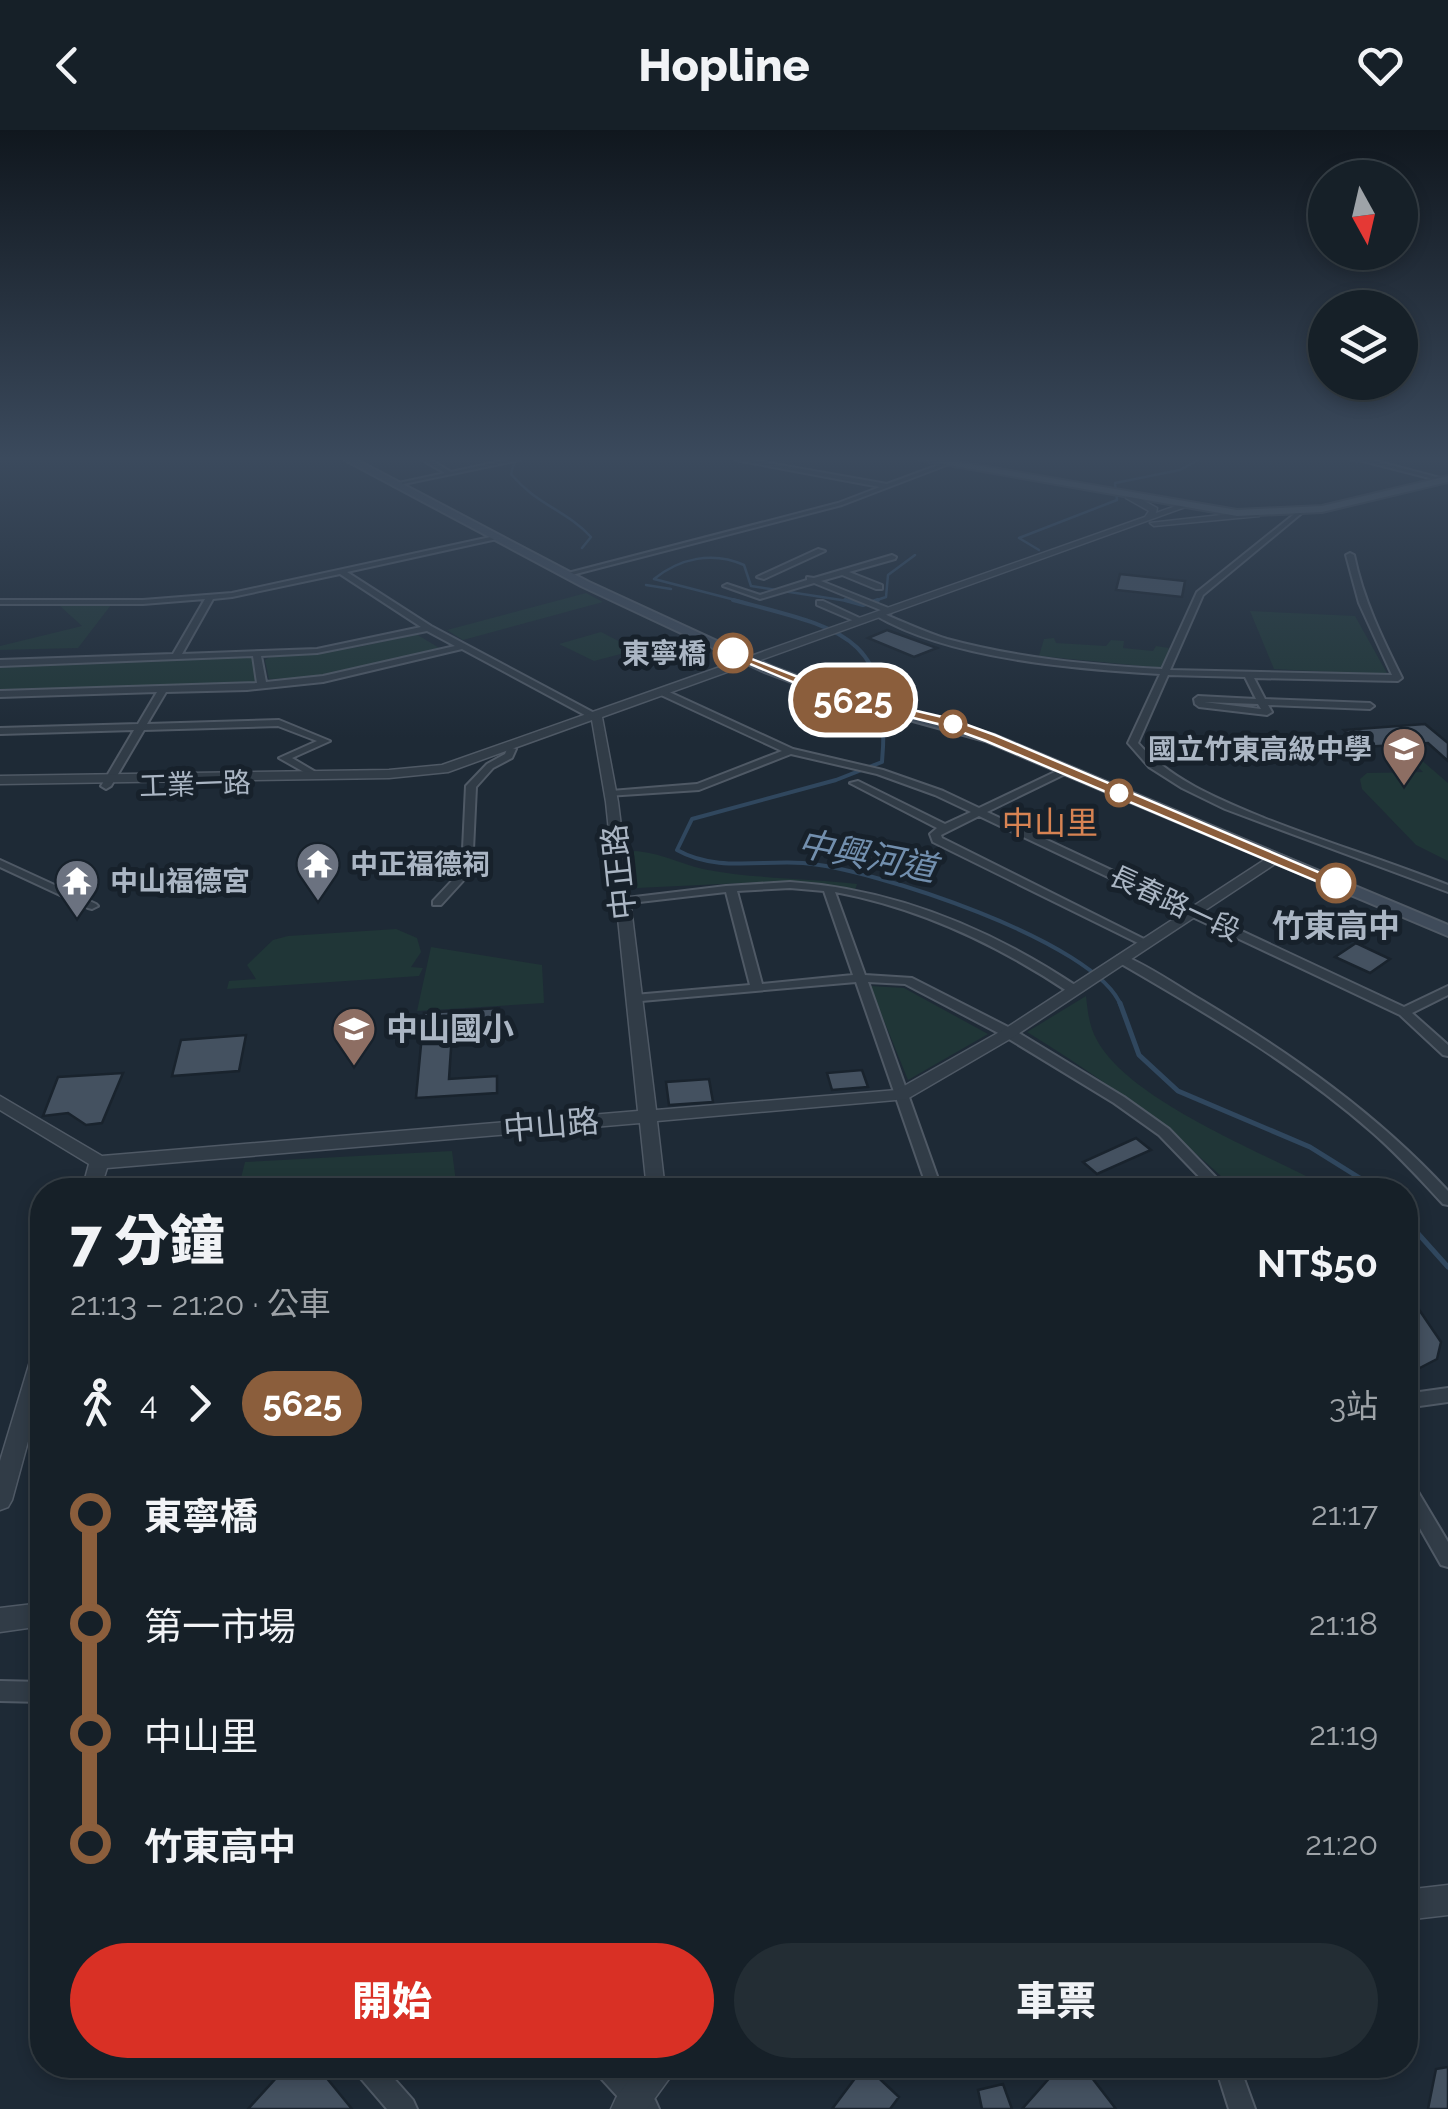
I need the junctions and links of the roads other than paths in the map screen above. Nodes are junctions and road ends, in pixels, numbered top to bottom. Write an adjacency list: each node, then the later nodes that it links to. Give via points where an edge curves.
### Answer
1 (431, 552): 13 (street)
2 (525, 552): 15 (main road)
3 (656, 552): 15 (street)
4 (820, 552): 17 (street)
5 (869, 552): 10 (street, via 889,558)
6 (1050, 552): 23 (street)
7 (1251, 552): 32 (street, via 1200,594)
8 (1350, 556): 33 (street, via 1366,613 1398,678)
9 (837, 560): 11 (street)
10 (868, 564): 11 (street); 12 (street)
11 (856, 568): 14 (street)
12 (882, 569)
13 (342, 572): 20 (street); 25 (street)
14 (842, 572): 16 (street); 19 (street)
15 (568, 574): 31 (main road)
16 (810, 576): 18 (street, via 760,596); 23 (street)
17 (761, 577)
18 (728, 586)
19 (879, 587)
20 (210, 597): 21 (street); 29 (street)
21 (0, 602)
22 (820, 604): 24 (street)
23 (878, 610): 24 (street); 26 (street); 32 (street, via 978,649)
24 (862, 620): 26 (street)
25 (428, 628): 27 (street); 28 (street, via 357,646)
26 (836, 633): 31 (street)
27 (461, 646): 34 (street, via 323,680); 40 (street)
28 (257, 656): 29 (street); 34 (street)
29 (175, 658): 30 (street)
30 (0, 662)
31 (752, 662): 37 (street); 45 (main road, via 832,694 974,732)
32 (1167, 670): 33 (street); 56 (street, via 1133,742 1144,760 1281,830)
33 (1247, 673): 38 (street)
34 (262, 685): 35 (street)
35 (162, 689): 36 (street); 41 (street)
36 (0, 694)
37 (664, 694): 40 (street); 44 (street, 長春路一段)
38 (1262, 702): 38 (street, via 1267,712 1198,699); 39 (street)
39 (1370, 706)
40 (597, 718): 43 (street, 工業一路); 51 (street, 中正路)
41 (140, 727): 42 (street); 46 (street, via 279,723 325,740 284,758); 48 (street)
42 (0, 731)
43 (511, 749): 47 (street, 工業一路, via 444,769); 60 (street, via 471,786 467,871)
44 (790, 751): 51 (street, via 699,787); 52 (street, 長春路一段, via 880,772)
45 (1064, 771): 52 (street); 54 (main road)
46 (311, 774): 47 (street, 工業一路); 48 (street, 工業一路)
47 (389, 774): 48 (street, 工業一路, via 370,780)
48 (108, 782): 49 (street, 工業一路)
49 (0, 783)
50 (855, 784): 53 (street)
51 (611, 794): 59 (street, 中正路)
52 (979, 812): 53 (street); 62 (street, 長春路一段)
53 (946, 828): 64 (street, via 935,834 938,840)
54 (1277, 858): 62 (street); 63 (main road)
55 (0, 863): 61 (street)
56 (1448, 889)
57 (730, 890): 58 (street); 59 (street); 68 (street)
58 (830, 890): 66 (street); 67 (street, via 930,912)
59 (621, 895): 70 (street, 中正路)
60 (438, 903)
61 (92, 906)
62 (1195, 912): 64 (street); 71 (street, 長春路一段)
63 (1448, 931)
64 (1146, 944): 65 (street)
65 (1115, 964): 67 (street, 中山路); 82 (street, via 1307,1074 1420,1167)
66 (862, 978): 68 (street); 72 (street, via 908,982); 74 (street)
67 (1080, 986): 72 (street, 中山路)
68 (757, 988): 70 (street)
69 (1448, 990): 71 (street)
70 (634, 1000): 76 (street, 中正路)
71 (1404, 1012): 73 (street, 長春路一段)
72 (1009, 1033): 74 (street, 中山路); 81 (street, via 1164,1132)
73 (1448, 1052)
74 (902, 1096): 76 (street, 中山路); 80 (street)
75 (0, 1102): 77 (street)
76 (651, 1117): 77 (street, 中山路); 79 (street, 中正路)
77 (99, 1162): 78 (street)
78 (94, 1178)
79 (655, 1178)
80 (931, 1178)
81 (1209, 1178)
82 (1448, 1200)
83 (1448, 1395): 85 (street)
84 (30, 1396): 86 (street)
85 (1418, 1399)
86 (0, 1500)
87 (1418, 1507): 88 (street)
88 (1448, 1560)
89 (30, 1616): 90 (street)
90 (0, 1620)
91 (0, 1690): 92 (street)
92 (30, 1691)
93 (1448, 1900): 94 (street)
94 (1418, 1903)
95 (377, 2078): 100 (street)
96 (616, 2078): 99 (street)
97 (652, 2078): 99 (street)
98 (1231, 2078): 101 (street)
99 (636, 2105)
100 (404, 2109)
101 (1242, 2109)

